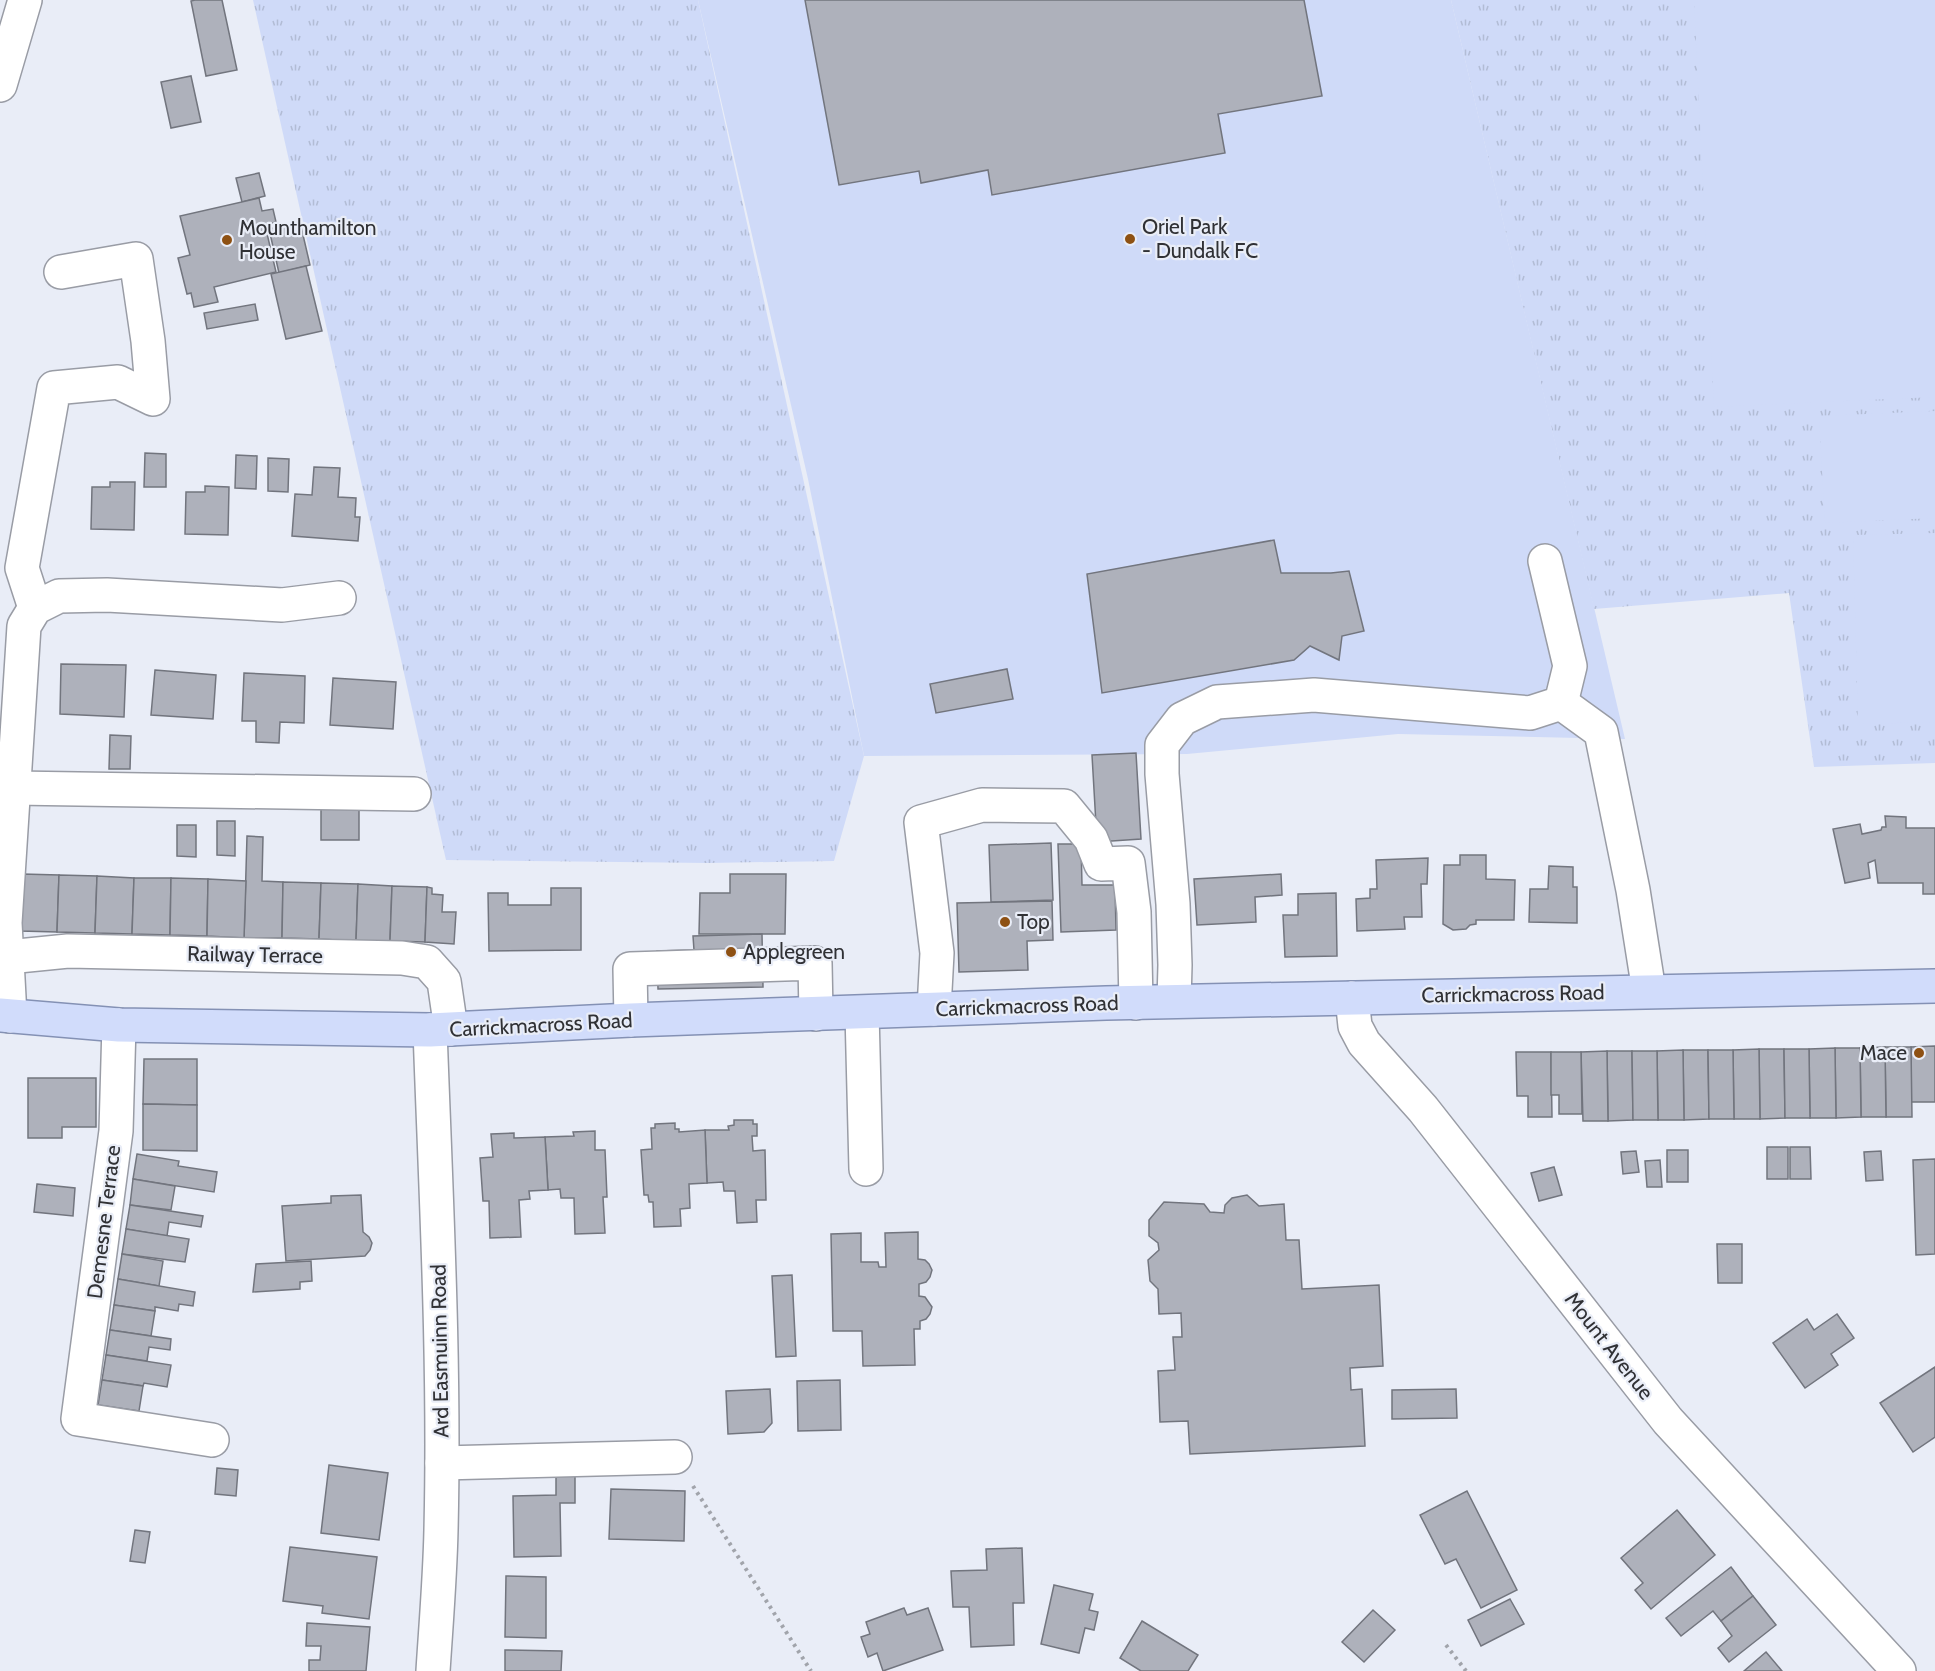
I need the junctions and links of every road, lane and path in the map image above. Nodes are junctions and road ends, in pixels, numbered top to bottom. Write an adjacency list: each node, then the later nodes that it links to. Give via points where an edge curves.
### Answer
1 (25, 0): 2 (street)
2 (0, 85)
3 (61, 272): 6 (street, via 136,259 153,399 118,382 54,388 22,568)
4 (1545, 561): 7 (street, via 1570,666)
5 (339, 598): 6 (street, via 282,605 59,596)
6 (35, 608): 8 (street, via 24,626)
7 (1560, 703): 12 (street, via 1601,732); 14 (street, via 1530,713 1314,695 1217,702 1182,719 1162,744 1173,904)
8 (14, 788): 9 (street); 10 (street, via 5,923)
9 (414, 794)
10 (8, 957): 19 (street); 22 (street, Railway Terrace, via 68,951 402,958 427,962 444,981)
11 (1935, 986): 12 (main road, Carrickmacross Road)
12 (1649, 991): 13 (main road, Carrickmacross Road)
13 (1352, 998): 14 (main road, Carrickmacross Road); 31 (street, Mount Avenue, via 1355,1026 1364,1042 1423,1109 1668,1421)
14 (1174, 1001): 15 (main road, Carrickmacross Road)
15 (1136, 1002): 16 (main road, Carrickmacross Road); 16 (street, via 1134,912 1128,863 1101,864 1091,838 1064,806 982,805 921,822 937,953)
16 (934, 1009): 17 (main road, Carrickmacross Road)
17 (862, 1013): 18 (main road, Carrickmacross Road); 23 (street)
18 (816, 1014): 20 (main road, Carrickmacross Road); 20 (street, via 815,963 630,969)
19 (3, 1015): 21 (main road, Carrickmacross Road)
20 (631, 1020): 22 (main road, Carrickmacross Road)
21 (119, 1025): 22 (main road, Carrickmacross Road); 24 (street, Demesne Terrace, via 116,1131 78,1419)
22 (440, 1030): 26 (street, Ard Easmuinn Road)
23 (866, 1169)
24 (212, 1440)
25 (675, 1457): 26 (street); 29 (path)
26 (442, 1463): 28 (street, Ard Easmuinn Road)
27 (1446, 1645): 30 (path)
28 (433, 1671)
29 (811, 1671)
30 (1466, 1671)
31 (1899, 1671)

